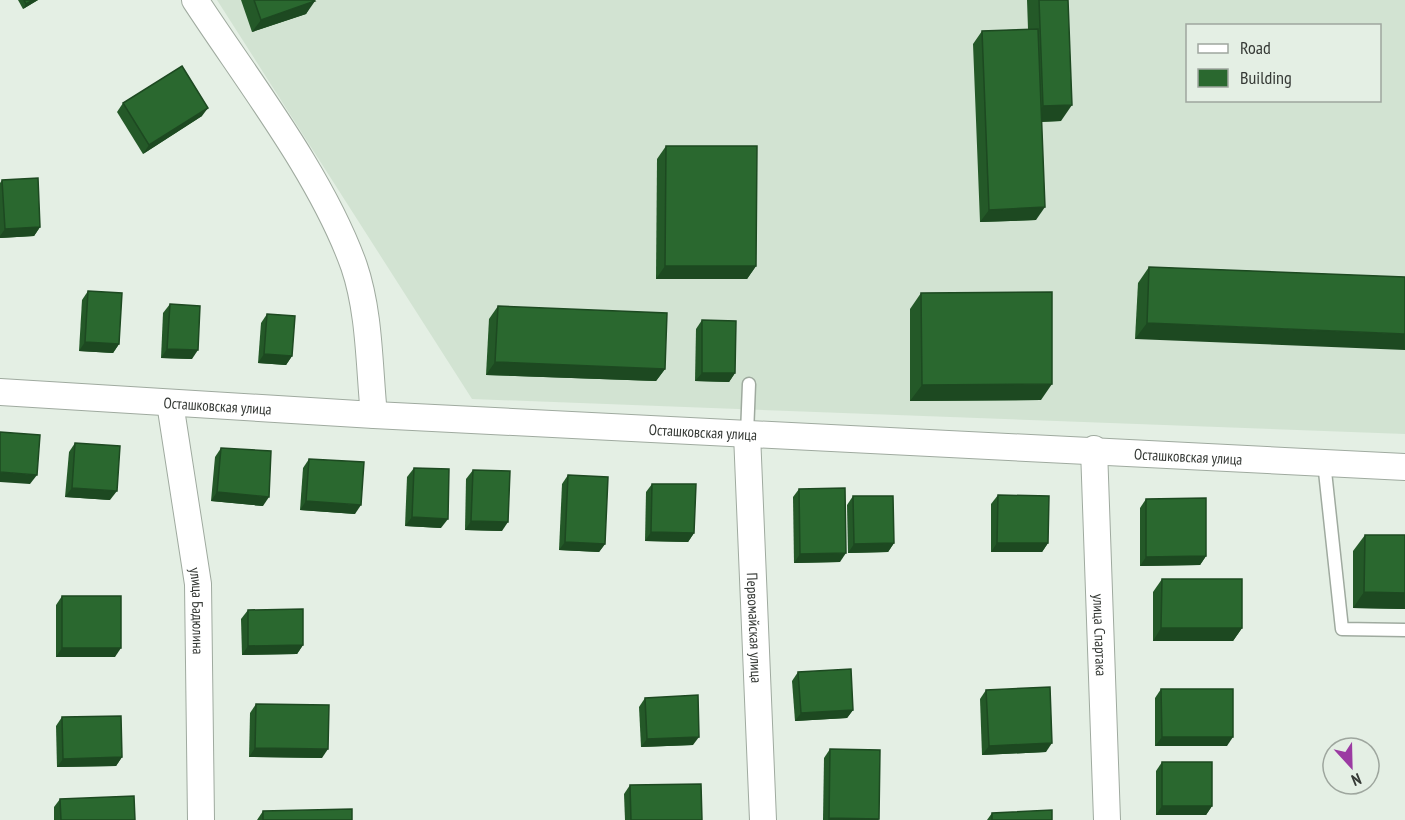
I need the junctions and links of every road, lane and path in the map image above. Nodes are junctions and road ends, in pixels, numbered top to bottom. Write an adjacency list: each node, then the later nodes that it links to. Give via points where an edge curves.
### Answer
1 (195, 0): 5 (street, via 307,172 350,256 363,300)
2 (749, 384): 6 (lane)
3 (0, 392): 4 (street, Осташковская улица)
4 (170, 403): 5 (street, Осташковская улица); 11 (street, улица Бадюлина, via 198,584)
5 (374, 415): 6 (street, Осташковская улица)
6 (747, 434): 7 (street, Осташковская улица); 12 (street, Первомайская улица)
7 (1094, 449): 8 (street, Осташковская улица); 13 (street, улица Спартака)
8 (1324, 462): 9 (street, Осташковская улица); 10 (lane, via 1342,629)
9 (1405, 467)
10 (1405, 630)
11 (201, 820)
12 (763, 820)
13 (1107, 820)

